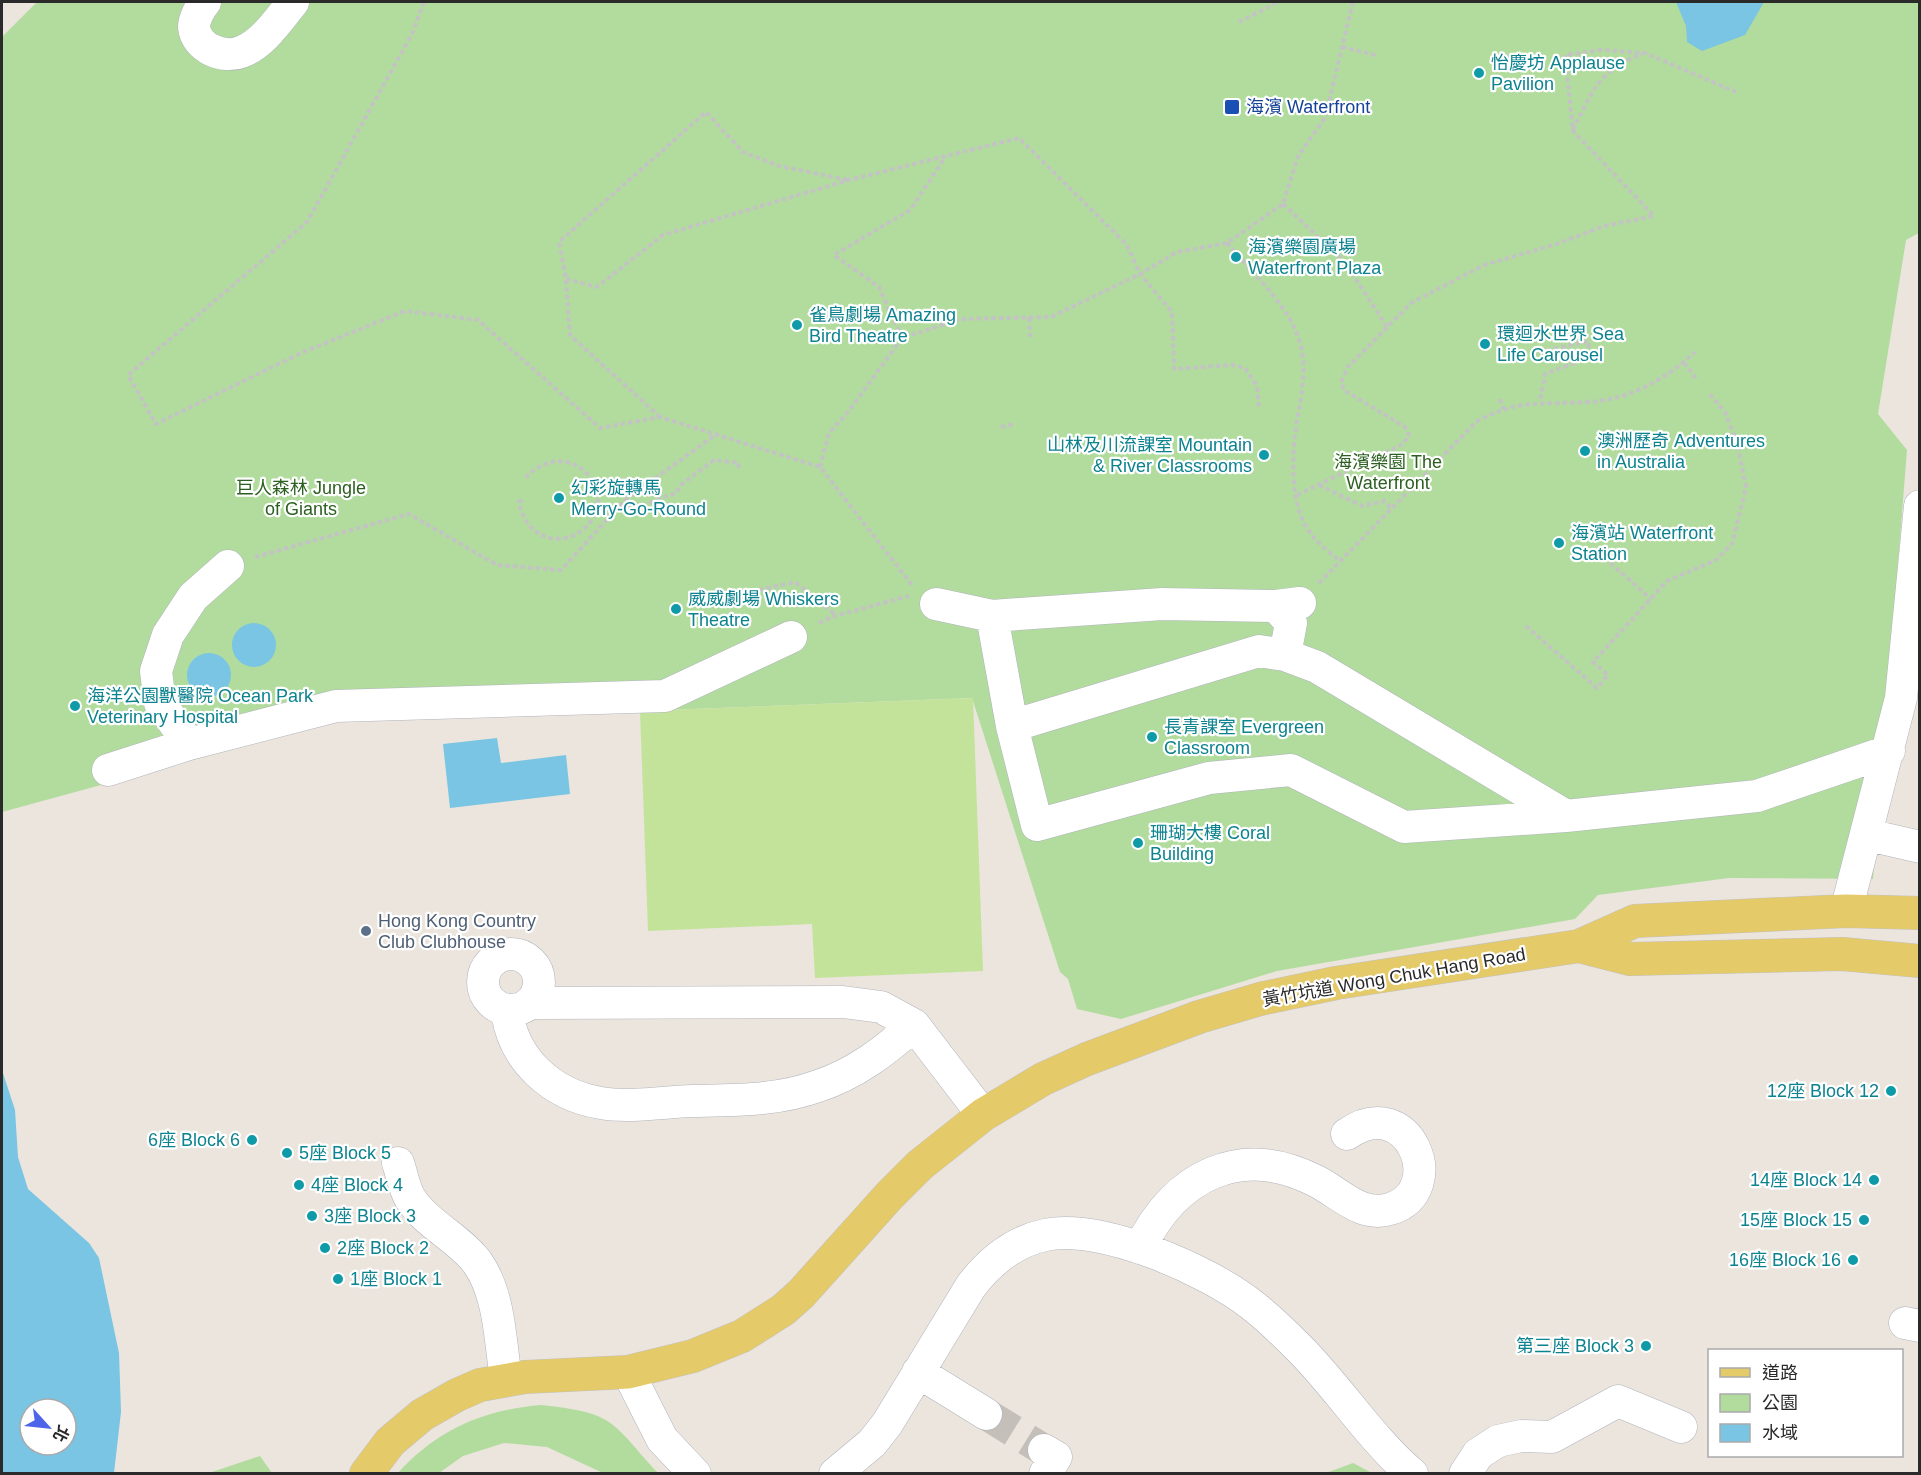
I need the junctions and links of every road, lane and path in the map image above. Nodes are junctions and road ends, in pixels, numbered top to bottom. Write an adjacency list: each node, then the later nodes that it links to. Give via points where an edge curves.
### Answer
1 (205, 2): 2 (street, via 194,27 198,38 215,52 231,55 251,47)
2 (293, 2)
3 (424, 2): 31 (path, via 412,34 307,222 128,375 156,424 301,352 405,311 478,320 600,428)
4 (1278, 2): 6 (path)
5 (1353, 2): 7 (path)
6 (1239, 22)
7 (1342, 47): 9 (path); 14 (path, via 1324,118 1298,156)
8 (1645, 53): 10 (path); 11 (path, via 1619,63 1601,80); 11 (path, via 1601,50 1565,55)
9 (1379, 56)
10 (1736, 92)
11 (1573, 131): 19 (path, via 1654,216 1604,226 1484,265 1411,303)
12 (946, 156): 13 (path); 16 (path, via 1019,138 1127,245); 21 (path, via 910,210 834,255 879,287)
13 (849, 180): 17 (path, via 663,235 597,287); 17 (path, via 779,166 743,152 706,112 559,242)
14 (1283, 204): 15 (path); 19 (path, via 1344,261)
15 (1227, 243): 16 (path, via 1176,252); 39 (path, via 1278,300 1301,344 1304,368 1294,461)
16 (1140, 274): 18 (path, via 1051,317); 29 (path, via 1172,312 1174,369 1232,365 1245,368 1257,386)
17 (566, 279): 31 (path, via 570,335)
18 (1029, 318): 20 (path); 21 (path, via 961,319)
19 (1387, 327): 38 (path, via 1348,367 1341,382 1344,390 1405,427 1409,435 1403,444)
20 (1030, 337)
21 (903, 338): 35 (path, via 829,433)
22 (1695, 352): 24 (path)
23 (1532, 354): 28 (path, via 1588,341 1590,357 1545,374)
24 (1684, 363): 25 (path); 28 (path, via 1640,390 1616,398)
25 (1696, 378)
26 (1708, 392): 50 (path, via 1725,412 1737,443 1746,487 1742,511 1732,544 1716,560 1667,581)
27 (1500, 399): 30 (path)
28 (1540, 402): 30 (path)
29 (1260, 407)
30 (1503, 409): 43 (path, via 1476,422)
31 (660, 417): 34 (path)
32 (1015, 424): 33 (path)
33 (1001, 427)
34 (714, 436): 35 (path); 41 (path)
35 (820, 466): 53 (path, via 918,593)
36 (738, 469): 41 (path, via 739,463 714,460 675,494 661,496 634,510)
37 (530, 478): 44 (path, via 527,476 536,467 547,462 572,462 583,468 597,489 595,513)
38 (1319, 484): 39 (path); 43 (path, via 1362,506 1384,501)
39 (1297, 495): 47 (path, via 1303,521 1318,543)
40 (522, 500): 44 (path, via 522,515 539,535 566,538)
41 (621, 505): 45 (path)
42 (1920, 506): 60 (street, via 1901,698)
43 (1391, 508): 47 (path)
44 (589, 524): 45 (path)
45 (597, 531): 48 (path, via 561,570 497,565 410,514)
46 (1599, 553): 50 (path)
47 (1340, 561): 52 (path)
48 (228, 566): 59 (street, via 193,597 168,635 156,671 160,703)
49 (759, 590): 53 (path, via 795,582)
50 (1651, 599): 55 (path, via 1593,662 1608,675 1597,688)
51 (936, 604): 54 (street)
52 (1288, 604): 54 (street, via 1162,604); 57 (street, via 1291,623)
53 (837, 616): 56 (path)
54 (992, 616): 58 (street)
55 (1526, 626)
56 (791, 637): 59 (street, via 665,696 336,706)
57 (1285, 655): 58 (street, via 1259,651); 62 (street, via 1317,667)
58 (1012, 726): 62 (street, via 1037,825 1209,778 1291,770 1404,827)
59 (189, 744): 61 (street)
60 (1889, 751): 62 (street, via 1757,796); 63 (street)
61 (108, 770)
62 (1566, 816)
63 (1868, 835): 64 (street); 65 (street)
64 (1920, 847)
65 (1846, 911): 66 (main road, 黃竹坑道 Wong Chuk Hang Road); 67 (main road, 黃竹坑道 Wong Chuk Hang Road, via 1635,921)
66 (1920, 913)
67 (1579, 946): 68 (main road, 黃竹坑道 Wong Chuk Hang Road, via 1630,959 1842,954); 70 (main road, 黃竹坑道 Wong Chuk Hang Road, via 1336,983 1260,999 1087,1059 1044,1078)
68 (1920, 961)
69 (914, 1025): 69 (street, via 881,1007 843,1002 519,1007 510,1029 516,1045 537,1072 567,1092 603,1104 766,1099 793,1094 828,1083 869,1062); 70 (street)
70 (983, 1116): 75 (main road, 黃竹坑道 Wong Chuk Hang Road, via 920,1165 783,1310 723,1344 663,1365)
71 (1347, 1134): 73 (street, via 1356,1127 1379,1123 1391,1125 1410,1139 1417,1151 1419,1178 1404,1201 1386,1210 1366,1209 1299,1172 1277,1166 1234,1166 1196,1180 1179,1192 1163,1208)
72 (398, 1163): 76 (street, via 409,1197 425,1216 465,1249 485,1275 494,1304)
73 (1140, 1248): 74 (street, via 1110,1239 1064,1233 1046,1235 1012,1248 996,1258 971,1286); 83 (street, via 1202,1275 1252,1305 1327,1377 1384,1447)
74 (918, 1372): 77 (street); 79 (street)
75 (617, 1374): 76 (main road, 黃竹坑道 Wong Chuk Hang Road); 81 (street, via 662,1439)
76 (506, 1379): 80 (main road, 黃竹坑道 Wong Chuk Hang Road, via 457,1395 422,1415 390,1442)
77 (986, 1414)
78 (1681, 1427): 84 (street, via 1618,1401 1552,1437 1521,1436 1498,1441 1478,1454)
79 (871, 1458): 82 (street)
80 (366, 1473)
81 (695, 1473)
82 (835, 1473)
83 (1412, 1473)
84 (1465, 1473)

